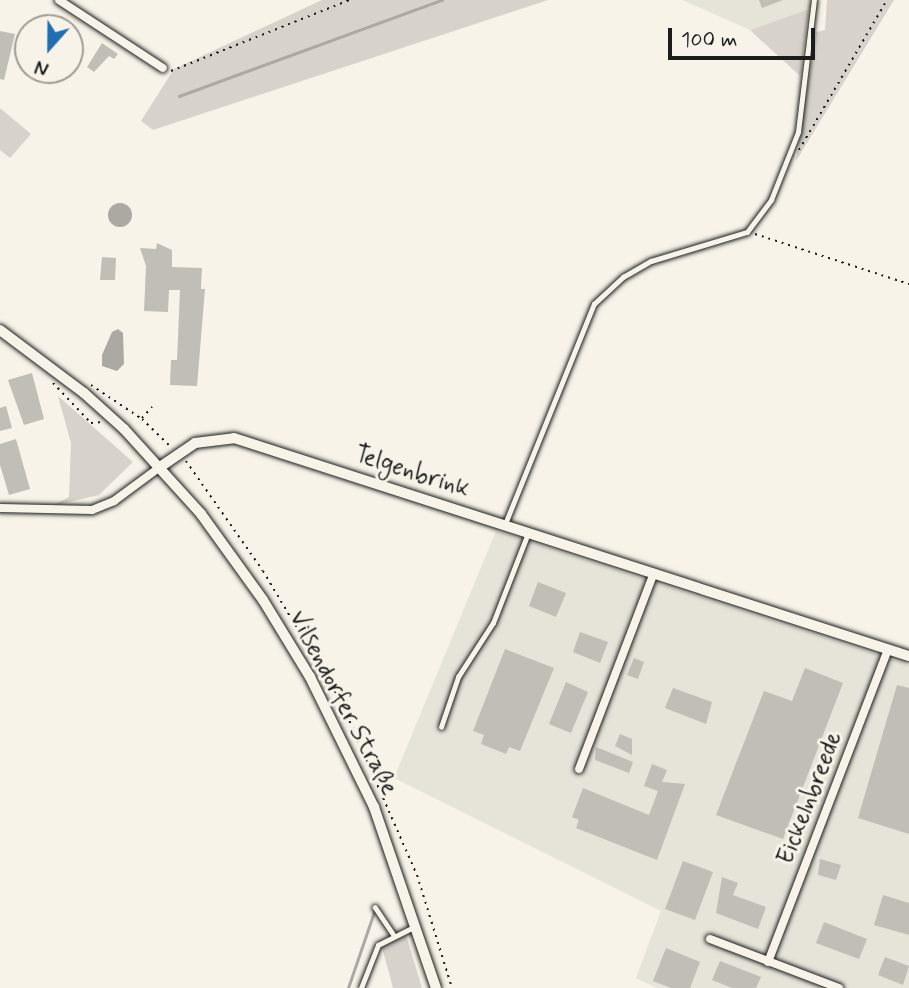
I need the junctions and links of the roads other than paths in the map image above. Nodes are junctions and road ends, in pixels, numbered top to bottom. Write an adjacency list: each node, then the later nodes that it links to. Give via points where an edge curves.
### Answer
1 (59, 0): 3 (street)
2 (814, 0): 7 (lane, via 792,157 771,200 747,232 651,261 623,277 594,304)
3 (163, 68)
4 (0, 330): 5 (main road, Vilsendorfer Straße, via 91,398)
5 (159, 467): 6 (street, via 103,507 72,512); 7 (main road, Telgenbrink, via 195,443 234,438); 15 (main road, Vilsendorfer Straße, via 227,548 310,677 374,807)
6 (0, 508)
7 (505, 525): 8 (main road, Telgenbrink)
8 (528, 533): 9 (main road, Telgenbrink); 12 (lane, via 493,622 458,677)
9 (654, 573): 10 (main road, Telgenbrink); 13 (street)
10 (888, 649): 11 (main road, Telgenbrink); 18 (street, Eickelnbreede)
11 (909, 656)
12 (441, 727)
13 (579, 769)
14 (375, 908): 16 (lane)
15 (418, 926): 16 (lane); 20 (main road, Vilsendorfer Straße)
16 (393, 934): 19 (lane, via 378,945)
17 (710, 939): 18 (street)
18 (768, 962): 21 (street)
19 (360, 988)
20 (436, 988)
21 (839, 988)

